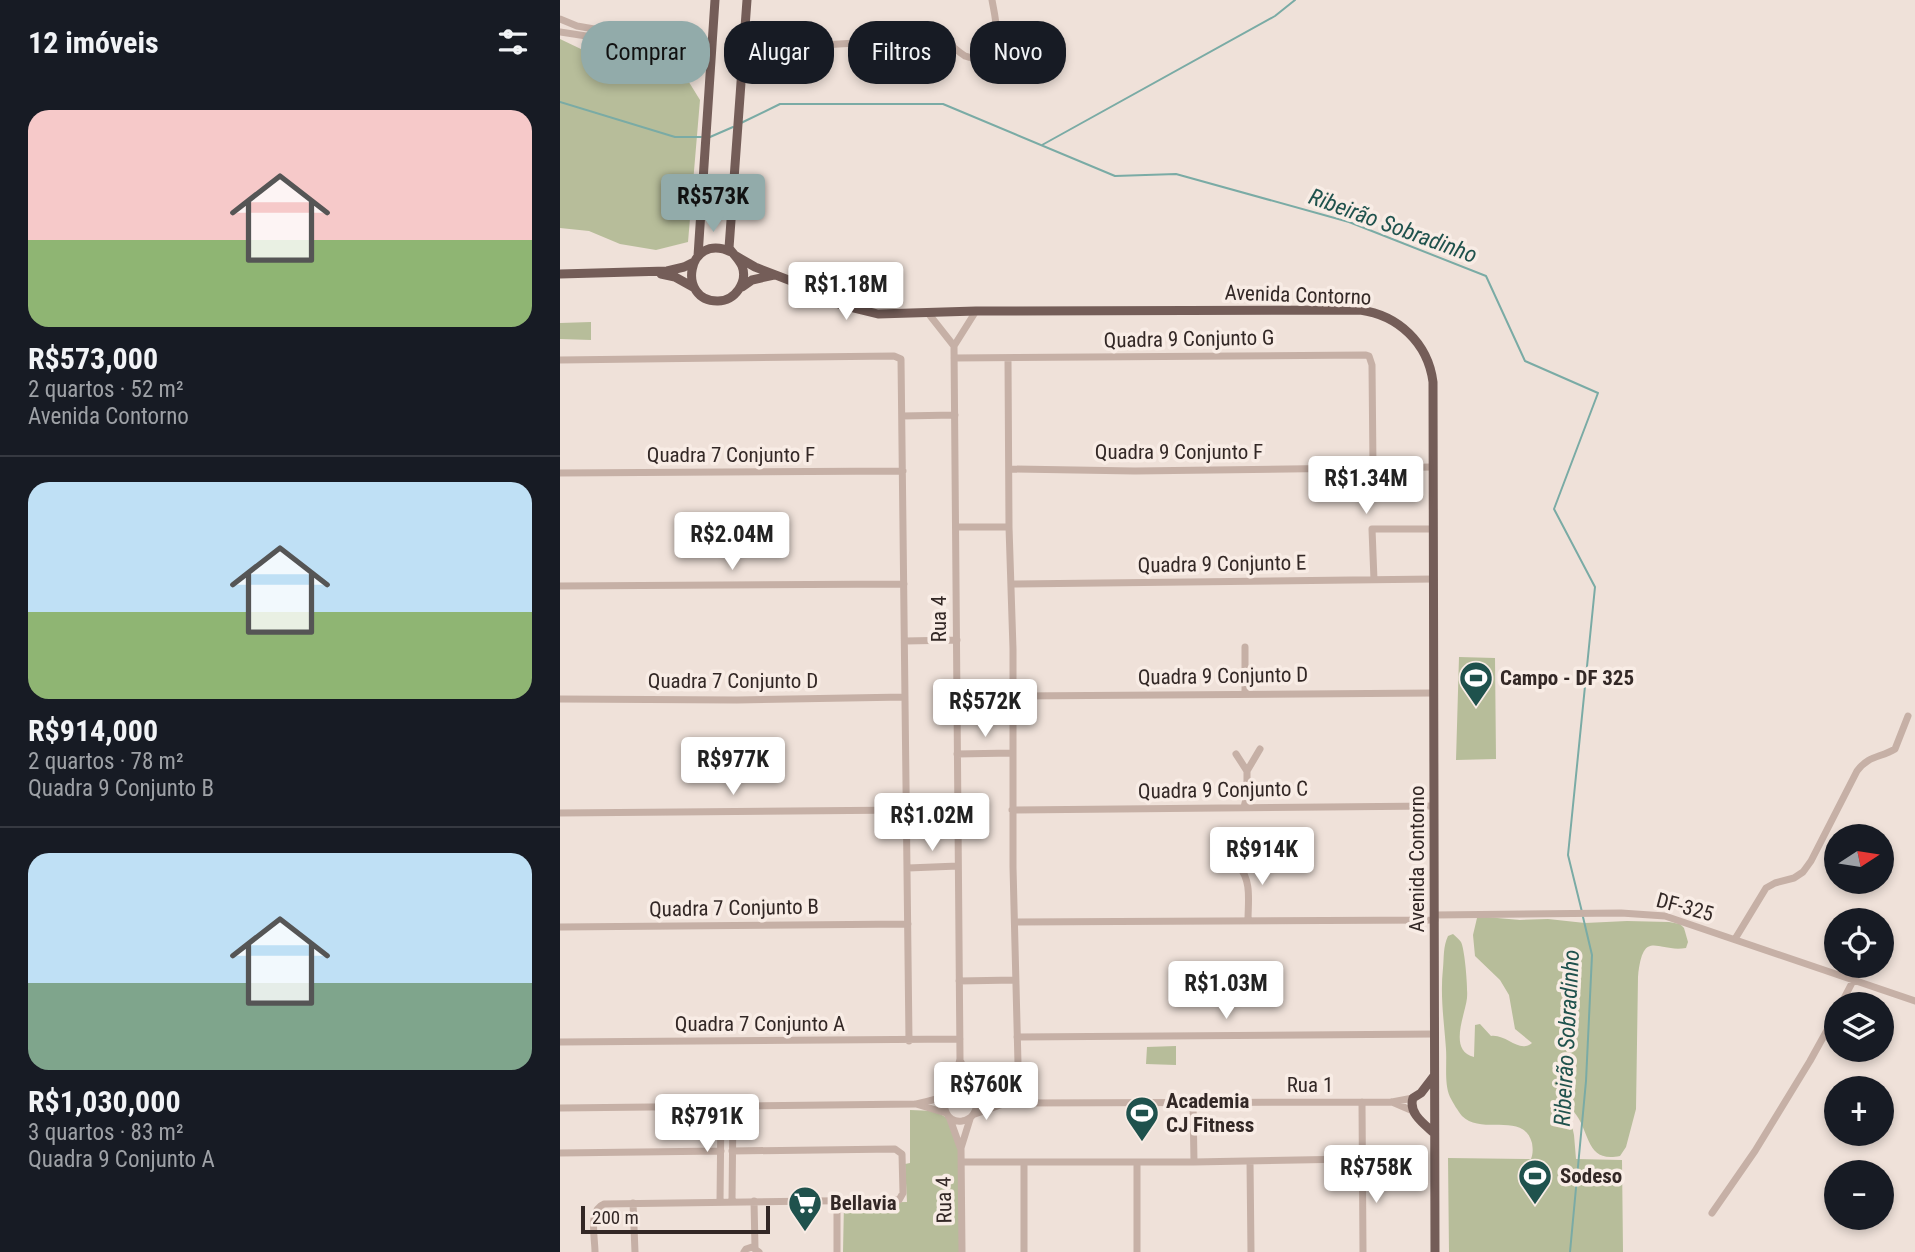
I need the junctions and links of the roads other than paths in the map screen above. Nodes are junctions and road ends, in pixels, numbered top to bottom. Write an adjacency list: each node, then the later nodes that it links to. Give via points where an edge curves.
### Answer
1 (715, 0): 8 (main road)
2 (747, 0): 5 (main road)
3 (992, 0): 9 (street, via 997,36 981,57 964,55 937,38)
4 (560, 20): 6 (street); 8 (street, via 663,41 701,44)
5 (745, 21)
6 (560, 32): 7 (street)
7 (581, 35)
8 (712, 40): 10 (main road)
9 (834, 44)
10 (710, 55)
11 (708, 84): 14 (main road)
12 (741, 84): 13 (main road, via 729,248)
13 (734, 254): 14 (main road, via 710,249); 17 (main road, Avenida Contorno); 19 (main road, via 743,272)
14 (696, 259): 15 (main road, via 677,269); 18 (main road, via 691,271)
15 (646, 273): 16 (main road); 18 (main road, via 676,277)
16 (560, 274)
17 (775, 275): 19 (main road, via 752,280); 21 (main road, Avenida Contorno, via 858,310)
18 (694, 288): 19 (main road, via 716,301)
19 (739, 289)
20 (976, 311): 21 (main road, Avenida Contorno); 22 (street); 29 (main road, Avenida Contorno, via 1344,309 1377,313 1413,336 1428,359 1433,382)
21 (928, 313): 22 (street)
22 (954, 346): 23 (street, Rua 4)
23 (954, 358): 24 (street, Quadra 9 Conjunto G); 26 (street, Rua 4)
24 (1008, 359): 28 (street, Quadra 9 Conjunto G, via 1369,356); 30 (street)
25 (560, 360): 27 (street, via 898,356)
26 (955, 415): 27 (street); 33 (street, Rua 4)
27 (902, 416): 31 (street)
28 (1373, 467): 29 (street, Quadra 9 Conjunto F); 30 (street, Quadra 9 Conjunto F)
29 (1433, 467): 35 (main road, Avenida Contorno)
30 (1009, 469): 34 (street)
31 (903, 471): 32 (street, Quadra 7 Conjunto F); 38 (street)
32 (560, 473)
33 (956, 527): 34 (street); 41 (street, Rua 4)
34 (1009, 527): 39 (street)
35 (1433, 529): 36 (main road, Avenida Contorno); 37 (street, via 1373,529)
36 (1434, 579): 37 (street, Quadra 9 Conjunto E); 44 (main road, Avenida Contorno)
37 (1374, 580): 39 (street, Quadra 9 Conjunto E)
38 (904, 584): 40 (street); 42 (street)
39 (1011, 584): 46 (street)
40 (560, 586)
41 (957, 640): 42 (street); 52 (street, Rua 4)
42 (905, 641): 47 (street)
43 (1245, 647): 45 (street)
44 (1434, 693): 45 (street, Quadra 9 Conjunto D); 55 (main road, Avenida Contorno)
45 (1245, 694): 46 (street, Quadra 9 Conjunto D)
46 (1012, 696): 51 (street)
47 (905, 697): 48 (street, Quadra 7 Conjunto D); 57 (street)
48 (560, 699)
49 (1908, 716): 68 (street, via 1895,749 1868,759 1857,771 1803,872 1766,888)
50 (1260, 749): 54 (street)
51 (1012, 753): 52 (street); 58 (street)
52 (957, 754): 60 (street, Rua 4)
53 (1236, 754): 54 (street)
54 (1247, 771): 56 (street)
55 (1434, 806): 56 (street, Quadra 9 Conjunto C); 63 (main road, Avenida Contorno)
56 (1244, 807): 58 (street, Quadra 9 Conjunto C)
57 (907, 810): 59 (street); 62 (street)
58 (1012, 810): 65 (street)
59 (560, 813)
60 (958, 866): 62 (street); 71 (street, Rua 4)
61 (1239, 866): 64 (street, via 1248,884)
62 (908, 868): 66 (street)
63 (1435, 918): 64 (street, DF-325); 68 (street, DF-325, via 1638,913 1665,916); 74 (main road, Avenida Contorno)
64 (1248, 921): 65 (street, DF-325)
65 (1015, 922): 70 (street)
66 (908, 924): 67 (street, Quadra 7 Conjunto B); 78 (street)
67 (560, 927)
68 (1735, 939): 69 (street, DF-325)
69 (1854, 979): 72 (street); 73 (street, DF-325)
70 (1015, 980): 71 (street); 76 (street)
71 (959, 981): 77 (street, Rua 4)
72 (1847, 992)
73 (1915, 1000)
74 (1435, 1034): 76 (street); 81 (main road, Avenida Contorno)
75 (1824, 1036): 119 (street)
76 (1017, 1037): 88 (street)
77 (960, 1039): 78 (street, Quadra 7 Conjunto A); 80 (street, Rua 4)
78 (909, 1041): 79 (street, Quadra 7 Conjunto A)
79 (560, 1042)
80 (960, 1059): 82 (street); 83 (street)
81 (1435, 1074): 84 (main road); 91 (main road, Avenida Contorno)
82 (949, 1092): 83 (street, via 961,1087); 90 (street); 96 (street, via 943,1104)
83 (972, 1092): 87 (street); 97 (street, via 977,1104)
84 (1417, 1096): 86 (street, Rua 1); 91 (main road, via 1429,1095); 95 (main road, via 1411,1105)
85 (1362, 1102): 86 (street, Rua 1); 89 (street, Rua 1); 106 (street)
86 (1392, 1102): 95 (street, Rua 1)
87 (1007, 1103): 88 (street, Rua 1); 97 (street)
88 (1019, 1103): 89 (street, Rua 1)
89 (1193, 1103): 111 (street)
90 (915, 1104): 93 (street); 96 (street)
91 (1434, 1105): 95 (main road, via 1428,1115); 100 (main road, Avenida Contorno)
92 (721, 1107): 93 (street); 94 (street); 98 (street)
93 (733, 1107): 99 (street)
94 (560, 1108)
95 (1415, 1113): 100 (main road)
96 (948, 1115): 97 (street, via 960,1121); 101 (street)
97 (972, 1116): 101 (street)
98 (721, 1130): 99 (street); 102 (street)
99 (732, 1131): 103 (street)
100 (1434, 1133): 130 (main road, Avenida Contorno)
101 (961, 1148): 108 (street, Rua 4)
102 (721, 1151): 104 (street); 112 (street)
103 (732, 1151): 113 (street); 116 (street, via 895,1149 902,1154 904,1193 899,1200)
104 (560, 1153)
105 (1406, 1158): 106 (street)
106 (1362, 1159): 107 (street); 129 (street)
107 (1250, 1161): 111 (street); 128 (street)
108 (961, 1162): 109 (street); 125 (street, Rua 4)
109 (1024, 1162): 110 (street); 126 (street)
110 (1137, 1162): 111 (street); 127 (street)
111 (1194, 1162)
112 (720, 1186): 113 (street); 117 (street)
113 (732, 1186): 114 (street)
114 (732, 1201): 115 (street); 117 (street)
115 (754, 1201): 116 (street); 120 (street)
116 (837, 1201): 124 (street)
117 (720, 1202): 118 (street)
118 (633, 1203): 121 (street, via 597,1208); 122 (street)
119 (1712, 1213)
120 (757, 1250): 123 (street, via 749,1247)
121 (595, 1252)
122 (635, 1252)
123 (744, 1252)
124 (837, 1252)
125 (962, 1252)
126 (1024, 1252)
127 (1138, 1252)
128 (1251, 1252)
129 (1363, 1252)
130 (1435, 1252)

